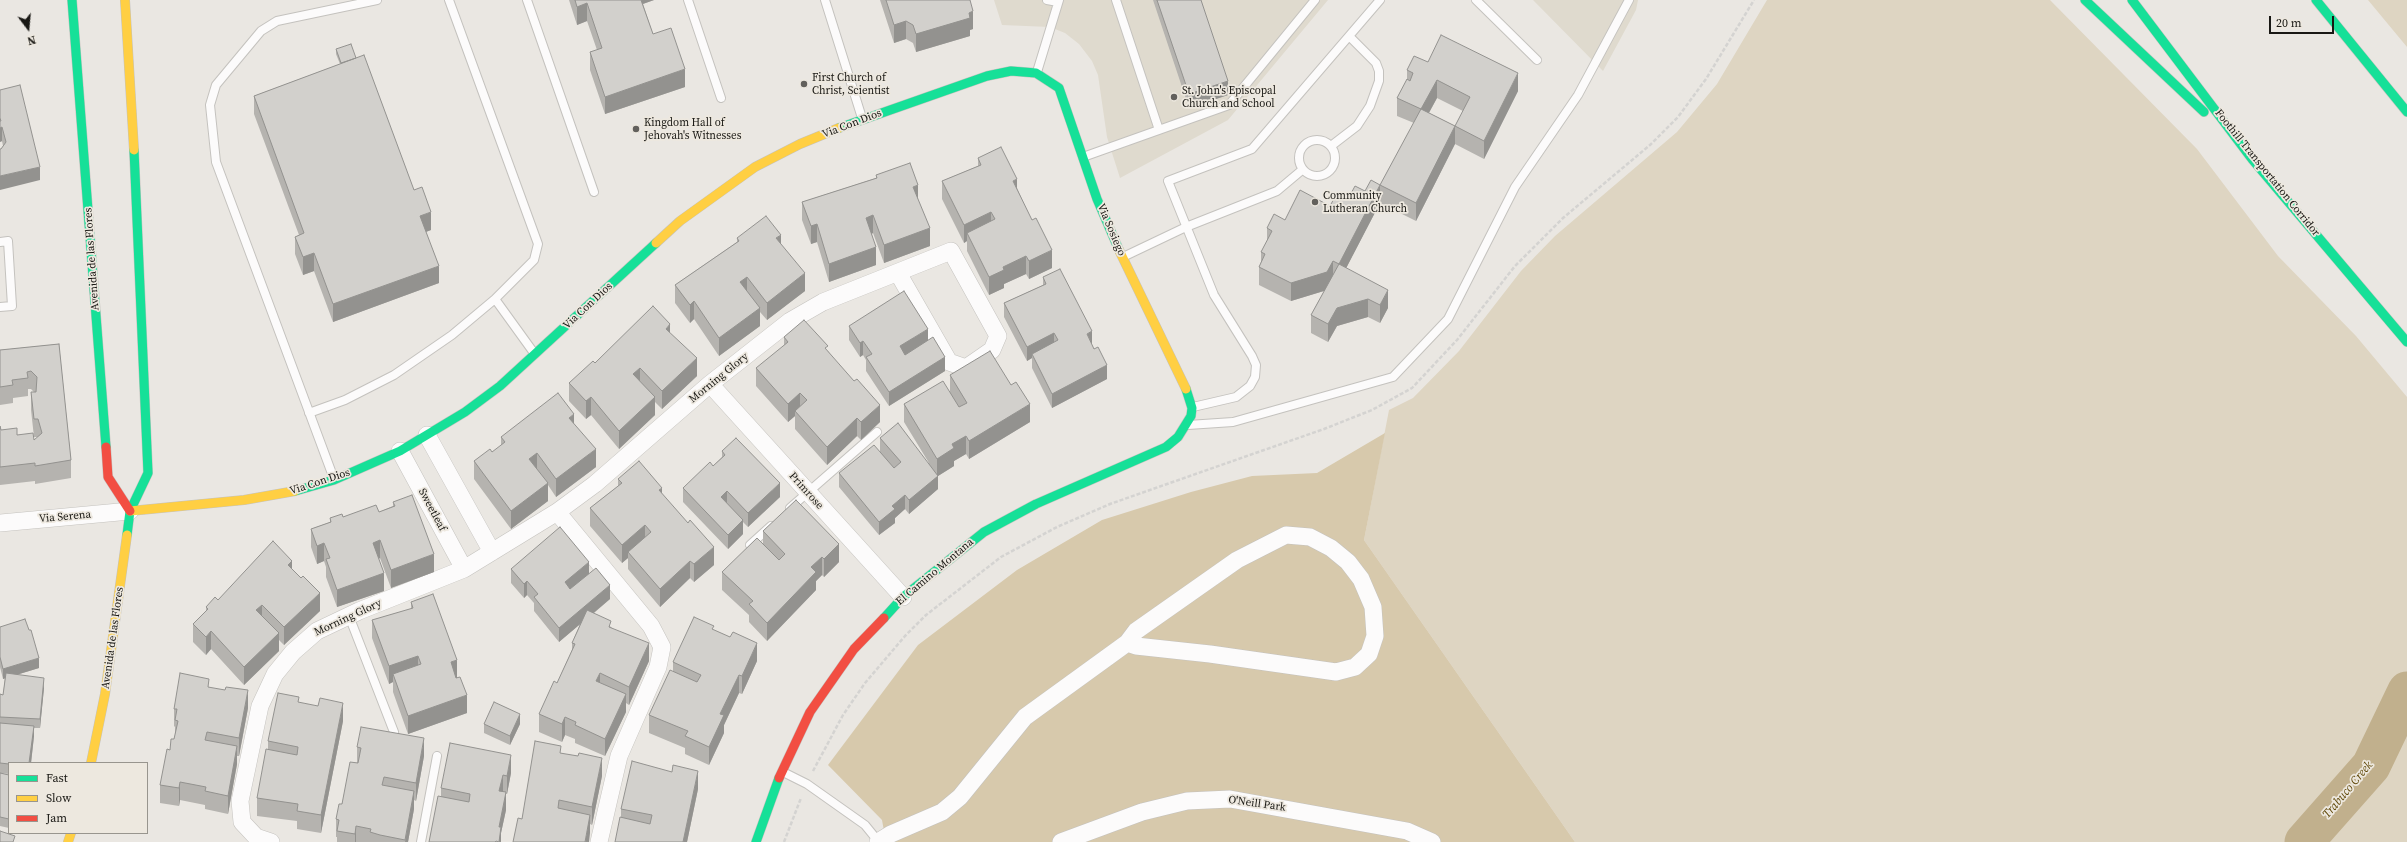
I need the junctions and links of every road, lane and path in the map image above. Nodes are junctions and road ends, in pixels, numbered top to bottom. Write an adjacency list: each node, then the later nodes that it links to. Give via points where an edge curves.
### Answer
1 (72, 0): 47 (main road, Avenida de las Flores, via 108,478)
2 (125, 0): 47 (main road, Avenida de las Flores, via 141,280 148,472)
3 (377, 0): 40 (lane, via 277,21 261,31 216,85 210,105 216,162)
4 (449, 0): 34 (lane, via 538,244 534,260)
5 (527, 0): 29 (lane)
6 (688, 0): 21 (lane)
7 (825, 0): 23 (lane)
8 (1047, 0): 17 (lane)
9 (1116, 0): 24 (lane)
10 (1315, 0): 24 (lane, via 1229,105)
11 (1380, 0): 18 (lane)
12 (1476, 0): 19 (lane)
13 (1629, 0): 41 (lane, via 1578,96 1515,187 1448,319 1393,377 1233,422)
14 (2085, 0): 27 (main road)
15 (2132, 0): 27 (main road, Foothill Transportation Corridor)
16 (2316, 0): 22 (main road)
17 (1058, 1): 20 (lane)
18 (1349, 36): 25 (lane, via 1376,63 1379,81 1370,106 1357,126); 30 (lane, via 1252,149 1168,181)
19 (1537, 60)
20 (1036, 73): 23 (main road, Via Con Dios, via 1011,71 987,76); 26 (main road, Via Sosiego, via 1059,88)
21 (721, 98)
22 (2407, 112)
23 (862, 119): 37 (main road, Via Con Dios, via 800,144 755,167 711,197 680,221)
24 (1159, 130): 26 (lane)
25 (1331, 146): 28 (lane, via 1320,140 1308,143 1298,158); 28 (lane, via 1335,163 1328,173 1323,176 1312,176)
26 (1082, 157): 32 (main road, Via Sosiego)
27 (2252, 159): 36 (main road, Foothill Transportation Corridor)
28 (1302, 170): 30 (lane, via 1277,191)
29 (594, 192)
30 (1186, 227): 32 (lane); 39 (lane, via 1214,295 1256,365 1255,377 1250,386 1236,397)
31 (0, 242): 35 (lane, via 8,241 12,306)
32 (1122, 257): 39 (main road, Via Sosiego, via 1187,391)
33 (898, 273): 33 (street, Morning Glory, via 949,362 966,368 992,350 998,336 951,251); 38 (street, Morning Glory, via 823,302 790,321)
34 (495, 299): 37 (lane); 40 (lane, via 452,335 394,375 345,400)
35 (0, 307)
36 (2407, 342)
37 (535, 354): 43 (main road, Via Con Dios, via 500,386 465,412)
38 (710, 384): 46 (street, Primrose); 48 (street, Morning Glory, via 595,484)
39 (1192, 408): 41 (main road, El Camino Montana)
40 (309, 413): 45 (lane)
41 (1187, 425): 53 (main road, El Camino Montana, via 1166,447 1036,504 984,532)
42 (877, 432): 46 (lane)
43 (427, 435): 44 (main road, Via Con Dios); 51 (street)
44 (400, 451): 45 (main road, Via Con Dios); 52 (street, Sweetleaf)
45 (334, 480): 47 (main road, Via Con Dios, via 290,493 244,500)
46 (807, 493): 50 (lane); 53 (street, Primrose)
47 (130, 511): 49 (street, Via Serena); 58 (main road, Avenida de las Flores, via 105,694)
48 (557, 512): 51 (street, Morning Glory); 63 (street, via 651,626 662,646 658,667 619,756)
49 (0, 523)
50 (746, 549)
51 (492, 552): 52 (street, Morning Glory)
52 (464, 569): 54 (street, Morning Glory)
53 (903, 597): 59 (main road, El Camino Montana, via 854,649 810,712)
54 (349, 616): 56 (lane); 61 (street, Morning Glory, via 317,631 293,652 275,674 260,706 240,801 242,822 256,837)
55 (1127, 643): 55 (street, via 1336,672 1355,667 1369,654 1375,636 1373,607 1361,579 1348,562 1331,548 1310,537 1286,535 1237,560 1136,631); 66 (street, via 1025,717 960,797 942,812)
56 (394, 732)
57 (437, 756): 62 (lane)
58 (91, 762)
59 (781, 770): 60 (lane); 64 (main road, El Camino Montana)
60 (807, 784): 65 (path); 66 (lane, via 865,825)
61 (271, 842)
62 (421, 842)
63 (599, 842)
64 (756, 842)
65 (784, 842)
66 (878, 842)
67 (1061, 842): 68 (street, O'Neill Park, via 1157,808 1187,801 1230,799 1407,831)
68 (1432, 842)

